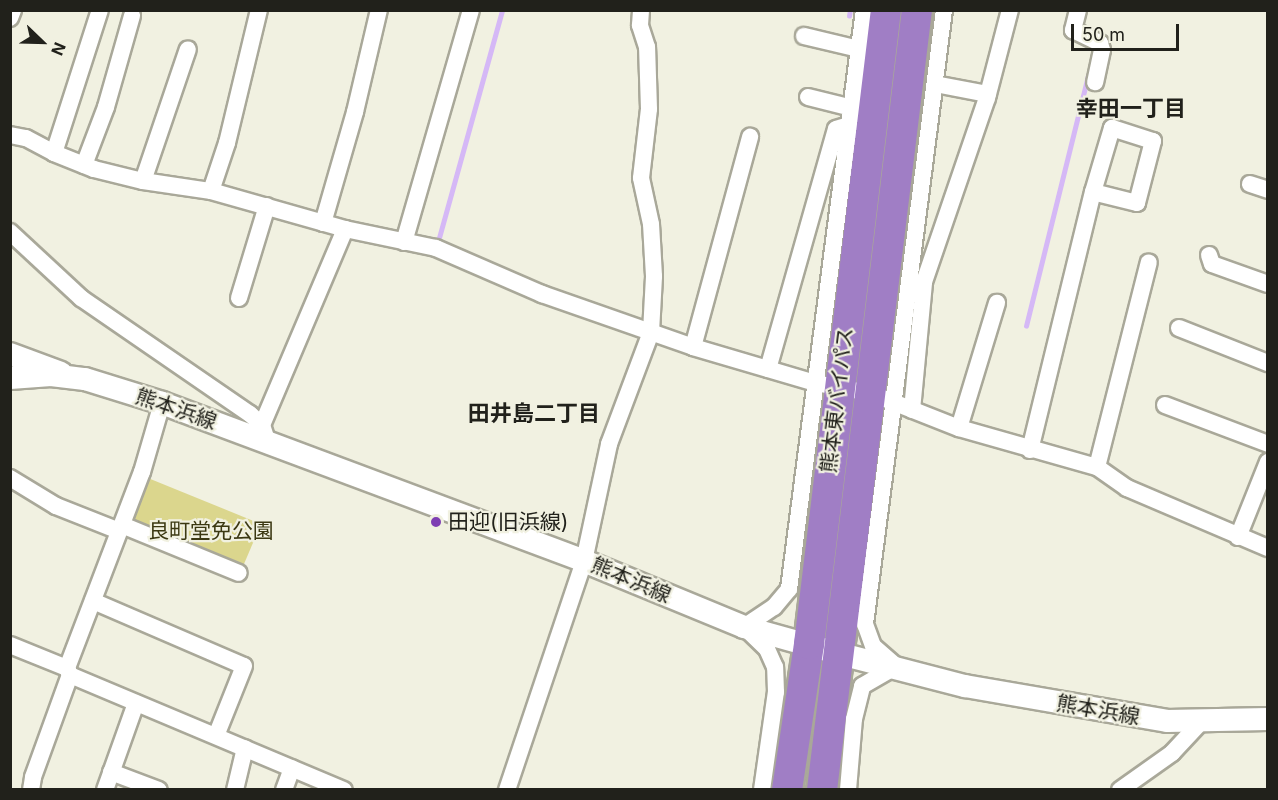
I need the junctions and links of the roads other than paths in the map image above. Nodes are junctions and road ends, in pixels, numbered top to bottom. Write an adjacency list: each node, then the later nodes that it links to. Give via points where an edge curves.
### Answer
1 (13, 10): 14 (street)
2 (100, 10): 26 (street)
3 (259, 10): 30 (street, via 227,143)
4 (379, 10): 34 (street)
5 (471, 10): 37 (street)
6 (641, 10): 44 (street, via 649,109 641,178 651,224)
7 (864, 10): 17 (street)
8 (886, 10): 51 (highway, 熊本東バイパス)
9 (917, 10): 52 (highway, 熊本東バイパス)
10 (944, 10): 19 (street)
11 (1010, 10): 20 (street)
12 (1078, 10): 18 (street, via 1073,30 1100,43 1102,51)
13 (132, 16): 27 (street, via 106,107)
14 (10, 18)
15 (804, 36): 17 (street)
16 (188, 49): 28 (street)
17 (859, 49): 22 (street)
18 (1095, 81)
19 (935, 84): 20 (street); 52 (street)
20 (988, 94): 55 (street, via 924,282)
21 (808, 97): 22 (street)
22 (852, 108): 23 (street)
23 (849, 125): 48 (street, via 836,129); 51 (street)
24 (10, 135): 26 (street, via 26,138)
25 (750, 137): 45 (street)
26 (54, 153): 27 (street)
27 (84, 165): 28 (street)
28 (143, 181): 30 (street)
29 (1250, 184): 31 (street)
30 (211, 190): 33 (street)
31 (1268, 190)
32 (1093, 192): 32 (street, via 1112,128 1153,141 1137,203); 59 (street)
33 (267, 206): 34 (street); 41 (street)
34 (323, 223): 35 (street)
35 (345, 229): 37 (street); 57 (street)
36 (10, 232): 57 (street, via 81,298 167,355)
37 (404, 242): 44 (street, via 436,248 542,294)
38 (1209, 255): 40 (street, via 1212,264)
39 (1149, 262): 61 (street)
40 (1268, 284)
41 (239, 298)
42 (997, 303): 56 (street)
43 (1179, 328): 47 (street)
44 (651, 332): 45 (street); 66 (street, via 609,444)
45 (693, 347): 48 (street)
46 (10, 354): 49 (main road)
47 (1268, 363)
48 (768, 369): 51 (street)
49 (70, 377): 50 (main road, 熊本浜線); 53 (main road, 熊本浜線)
50 (10, 378)
51 (827, 386): 52 (street); 69 (street, via 789,589 774,607); 70 (highway, 熊本東バイパス)
52 (882, 396): 55 (street); 72 (highway, 熊本東バイパス); 73 (street, via 865,624 873,646)
53 (162, 403): 57 (main road, 熊本浜線); 63 (street, via 142,472)
54 (1165, 405): 58 (street)
55 (912, 410): 56 (street)
56 (958, 428): 59 (street)
57 (264, 433): 66 (main road, 熊本浜線)
58 (1268, 444)
59 (1030, 450): 61 (street)
60 (1268, 462): 64 (street)
61 (1097, 467): 64 (street, via 1127,488)
62 (10, 478): 63 (street, via 56,506)
63 (120, 528): 67 (street); 68 (street)
64 (1238, 537): 65 (street)
65 (1268, 548)
66 (584, 561): 69 (main road, 熊本浜線); 88 (street)
67 (239, 573)
68 (93, 601): 74 (street); 78 (street, via 244,666)
69 (744, 627): 70 (main road, 熊本浜線); 89 (street, via 768,649 775,667 776,692)
70 (808, 644): 72 (main road, 熊本浜線); 90 (highway, 熊本東バイパス)
71 (10, 645): 74 (street)
72 (837, 653): 73 (main road, 熊本浜線); 91 (highway, 熊本東バイパス)
73 (896, 666): 77 (main road, 熊本浜線, via 965,686 1074,707 1167,722); 92 (street, via 862,686 854,719)
74 (69, 672): 75 (street); 82 (street)
75 (136, 703): 78 (street); 81 (street)
76 (1268, 719): 77 (main road, 熊本浜線)
77 (1200, 722): 93 (street, via 1172,753)
78 (216, 736): 79 (street)
79 (245, 748): 80 (street); 85 (street)
80 (292, 768): 86 (street); 87 (street)
81 (111, 772): 83 (street); 84 (street)
82 (31, 789)
83 (105, 789)
84 (159, 789)
85 (235, 789)
86 (284, 789)
87 (344, 789)
88 (507, 789)
89 (762, 789)
90 (787, 789)
91 (822, 789)
92 (848, 789)
93 (1120, 789)

